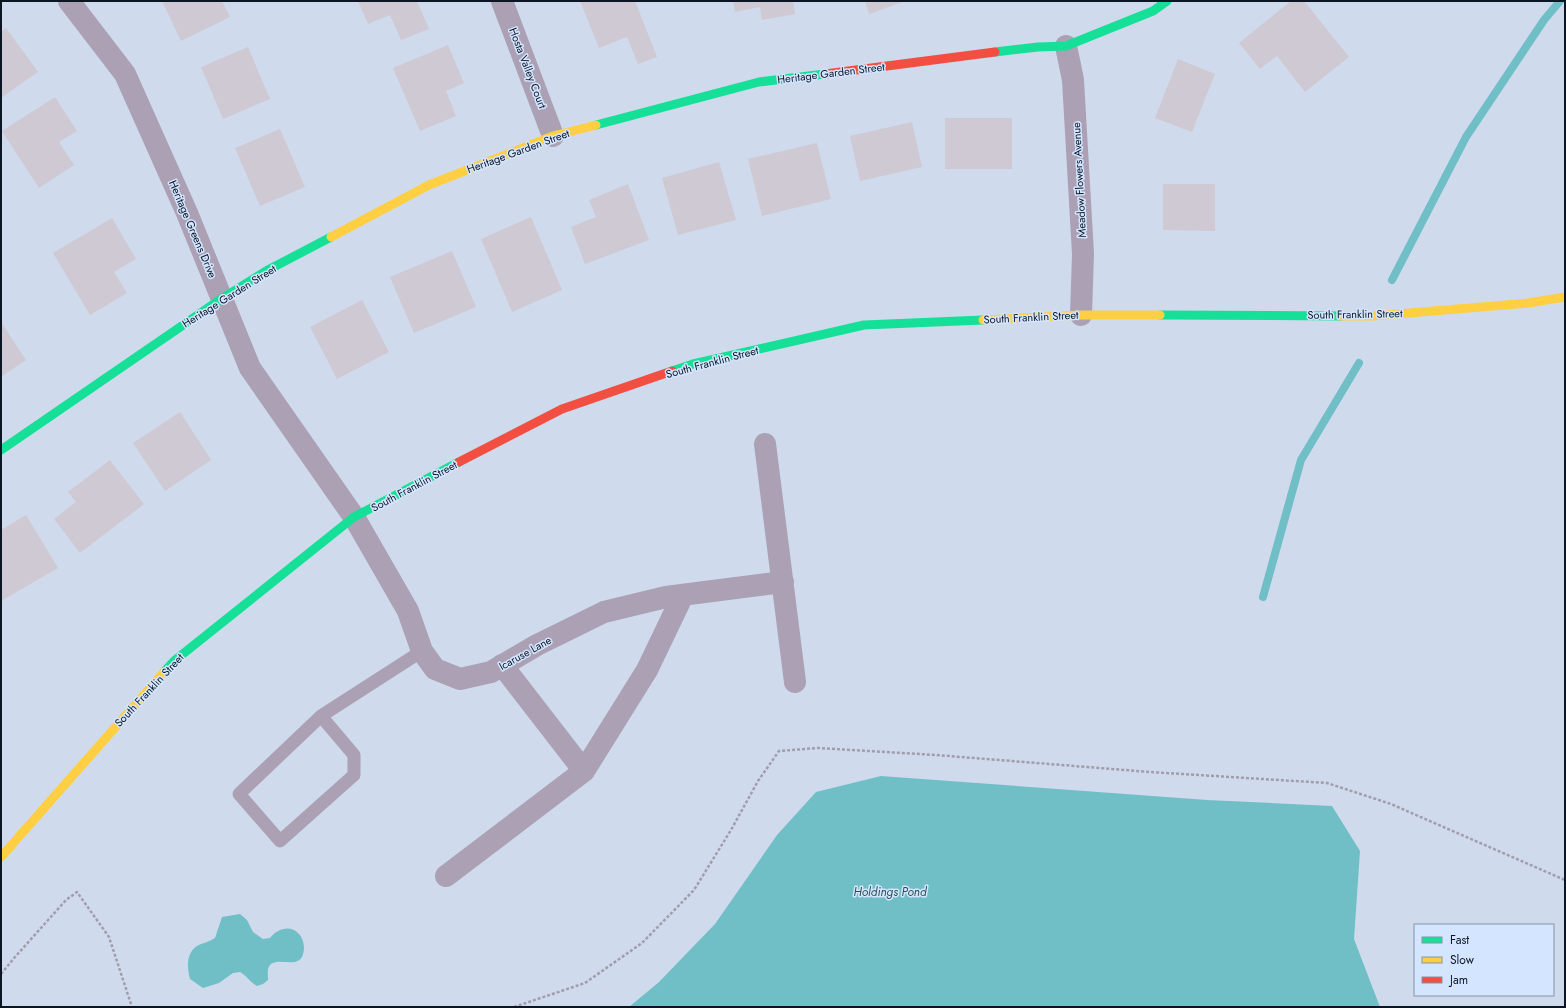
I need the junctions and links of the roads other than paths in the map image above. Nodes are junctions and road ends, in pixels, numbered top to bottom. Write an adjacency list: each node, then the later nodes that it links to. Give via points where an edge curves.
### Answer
1 (69, 1): 7 (street, Heritage Greens Drive, via 125,74 187,213)
2 (502, 1): 5 (street, Hosta Valley Court)
3 (1167, 1): 4 (street, Heritage Garden Street, via 1153,11)
4 (1066, 46): 5 (street, Heritage Garden Street, via 1038,47 759,82); 8 (street, Meadow Flowers Avenue, via 1074,88 1083,254)
5 (553, 136): 7 (street, Heritage Garden Street, via 429,185 266,271)
6 (1565, 297): 8 (street, South Franklin Street, via 1528,303 1373,316)
7 (221, 299): 10 (street, Heritage Garden Street); 11 (street, Heritage Greens Drive, via 250,368)
8 (1081, 315): 11 (street, South Franklin Street, via 864,325 693,364 562,409)
9 (765, 444): 12 (street)
10 (1, 450)
11 (354, 517): 14 (street, Icaruse Lane, via 408,611); 19 (street, South Franklin Street, via 174,661)
12 (783, 582): 13 (street, Icaruse Lane); 16 (street)
13 (683, 595): 15 (street, Icaruse Lane, via 604,612); 18 (street, via 647,670)
14 (422, 651): 15 (street, Icaruse Lane, via 435,670 460,679 491,672); 17 (lane)
15 (502, 665): 18 (street)
16 (795, 682)
17 (321, 716): 17 (lane, via 239,794 280,841 354,775 354,756)
18 (584, 771): 20 (street)
19 (1, 857)
20 (446, 876)

